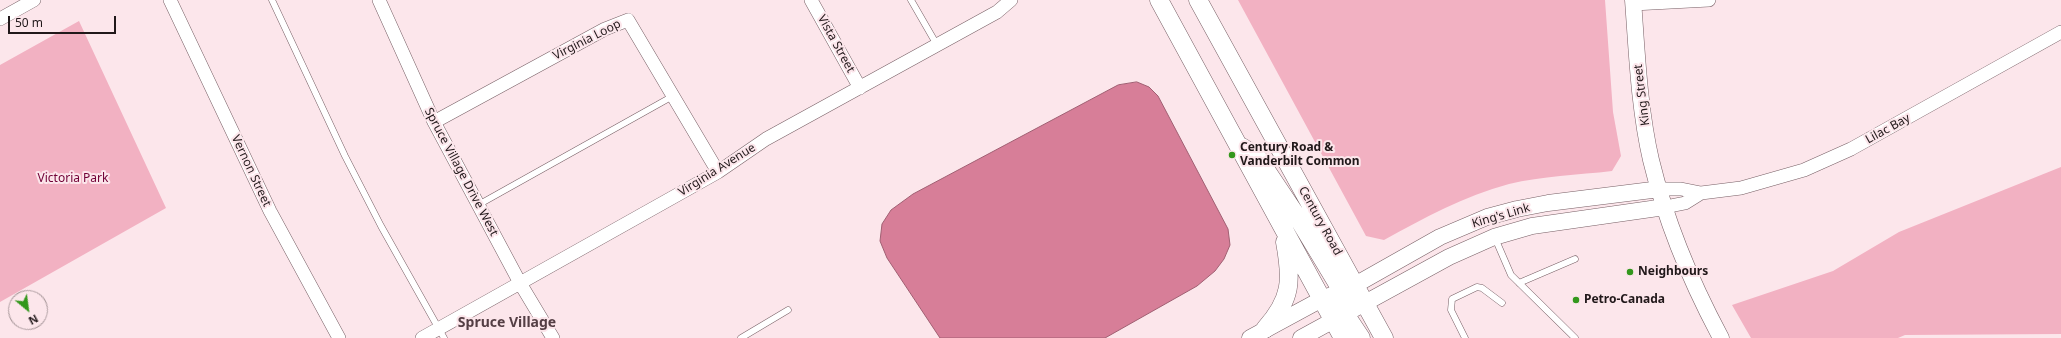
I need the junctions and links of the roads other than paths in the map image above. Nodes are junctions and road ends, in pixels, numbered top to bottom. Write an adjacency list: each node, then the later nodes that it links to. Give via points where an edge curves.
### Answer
1 (34, 0): 12 (street)
2 (170, 0): 37 (street, Vernon Street, via 270,210)
3 (272, 0): 35 (lane, via 380,226)
4 (379, 0): 17 (street, Spruce Village Drive West)
5 (811, 0): 15 (street, Vista Street)
6 (911, 0): 14 (lane)
7 (1011, 0): 14 (street, Virginia Avenue, via 997,12)
8 (1159, 0): 18 (main road)
9 (1198, 0): 29 (main road, Century Road)
10 (1709, 0): 11 (street)
11 (1633, 2): 20 (street, King Street, via 1641,100 1651,160)
12 (0, 19)
13 (2061, 32): 21 (street, Lilac Bay, via 1851,150 1775,179 1741,188)
14 (937, 45): 15 (street, Virginia Avenue)
15 (860, 88): 19 (street, Virginia Avenue, via 766,139)
16 (673, 96): 17 (street, Virginia Loop, via 628,20 605,29); 19 (street, Virginia Loop); 22 (lane)
17 (434, 122): 22 (street, Spruce Village Drive West)
18 (1235, 142): 24 (main road); 29 (main road, via 1258,158)
19 (718, 172): 27 (street, Virginia Avenue)
20 (1660, 189): 21 (street, Lilac Bay); 23 (street, King Street); 29 (street, King's Link, via 1548,203 1487,217 1440,237)
21 (1701, 192): 23 (street, Lilac Bay, via 1685,203)
22 (478, 205): 27 (street, Spruce Village Drive West)
23 (1665, 207): 25 (street, King's Link, via 1532,226); 47 (street, King Street, via 1692,280)
24 (1282, 227): 30 (main road); 36 (main road, via 1290,268 1289,282 1279,314)
25 (1494, 237): 28 (lane, via 1511,275); 31 (street, King's Link, via 1448,257)
26 (1575, 259): 28 (lane)
27 (520, 283): 35 (street, Virginia Avenue); 39 (street, Spruce Village Drive West)
28 (1519, 283): 46 (lane)
29 (1349, 288): 30 (street, King's Link); 31 (main road, via 1352,299)
30 (1322, 299): 34 (main road); 36 (street, King's Link)
31 (1365, 303): 34 (street, King's Link); 44 (main road)
32 (1502, 303): 45 (lane, via 1477,286 1452,299 1451,310)
33 (788, 310): 40 (lane)
34 (1340, 317): 41 (street, King's Link); 42 (main road); 43 (main road)
35 (441, 333): 38 (street, Virginia Avenue)
36 (1257, 334)
37 (339, 338)
38 (422, 338)
39 (553, 338)
40 (741, 338)
41 (1301, 338)
42 (1343, 338)
43 (1361, 338)
44 (1384, 338)
45 (1465, 338)
46 (1575, 338)
47 (1721, 338)

